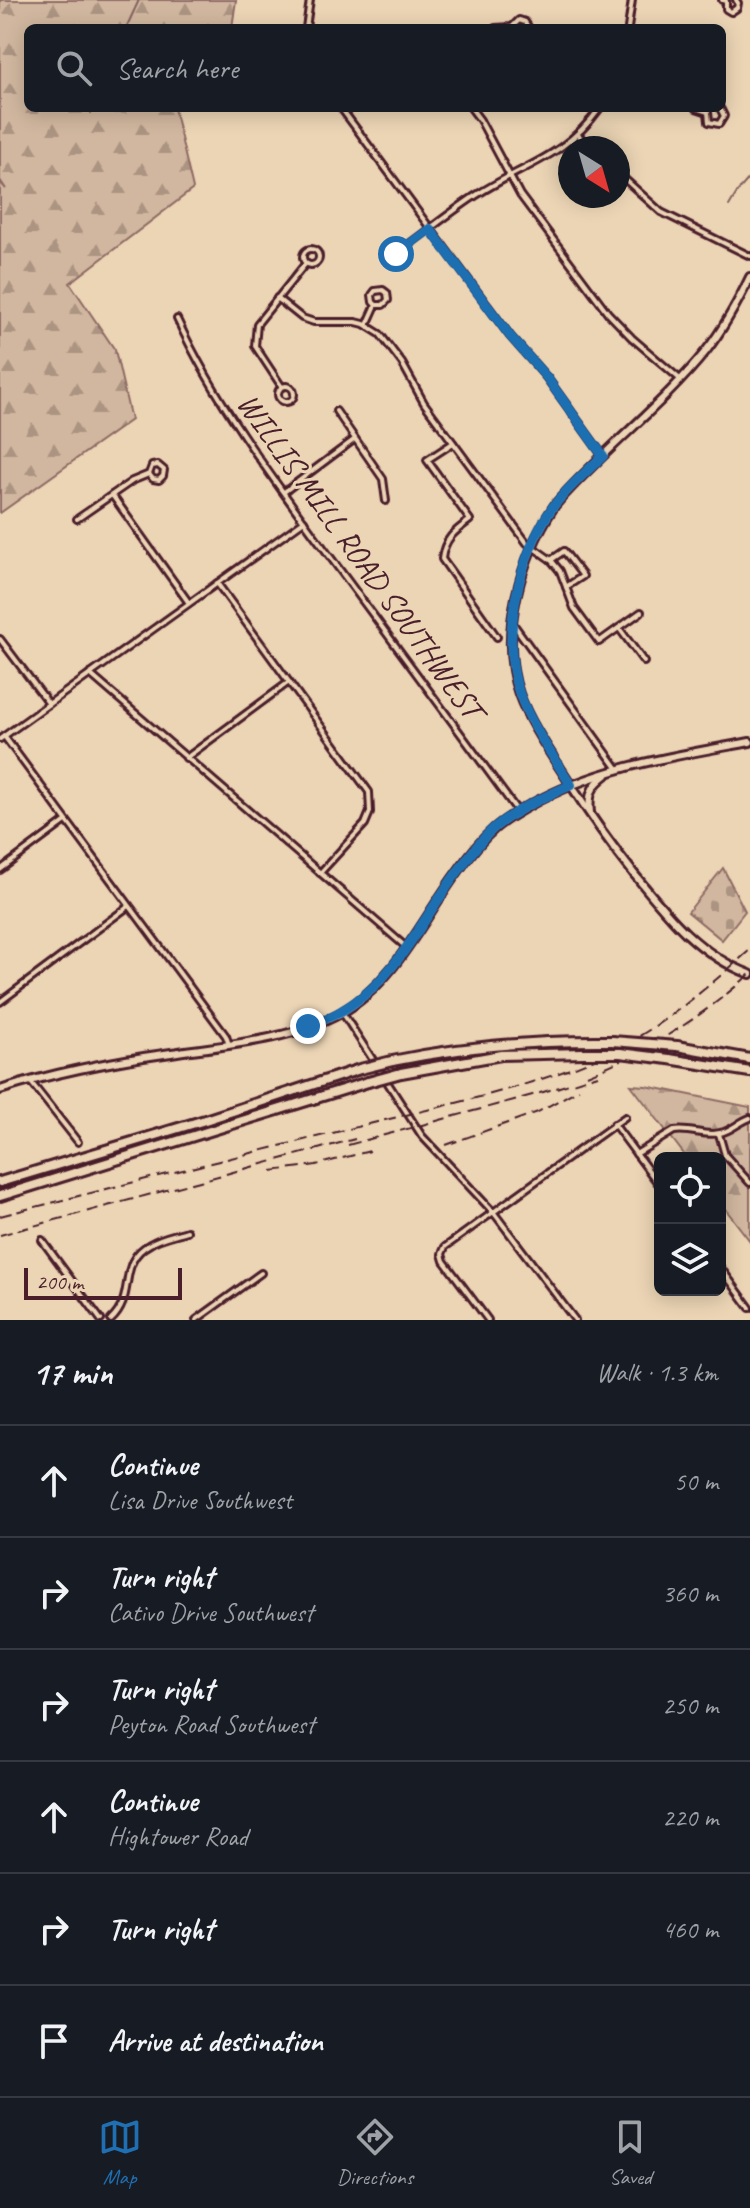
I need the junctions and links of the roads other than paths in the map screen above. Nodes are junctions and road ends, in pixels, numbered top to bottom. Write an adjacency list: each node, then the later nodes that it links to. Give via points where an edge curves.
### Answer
1 (310, 0): 5 (street)
2 (632, 0): 6 (street)
3 (725, 0): 4 (street, via 726,9 733,12)
4 (736, 0)
5 (307, 24)
6 (629, 24)
7 (344, 112): 15 (street)
8 (474, 112): 13 (street)
9 (597, 112): 12 (street)
10 (710, 112): 11 (street, via 709,122 719,124)
11 (722, 112)
12 (578, 135): 13 (street)
13 (509, 177): 15 (street); 24 (street, via 608,313)
14 (630, 184): 17 (street, via 661,212)
15 (430, 229): 16 (street); 29 (street)
16 (396, 254)
17 (750, 256)
18 (306, 263): 18 (street, via 316,264 317,251 305,252); 20 (street)
19 (750, 277): 24 (main road, via 724,325)
20 (277, 298): 23 (street, via 314,322); 25 (street, via 257,324 255,346)
21 (376, 305): 21 (street, via 388,300 383,290 372,295); 23 (street)
22 (177, 319): 31 (street, WILLIS MILL ROAD SOUTHWEST, via 209,381)
23 (367, 325): 28 (street, via 402,363)
24 (681, 380): 29 (main road)
25 (282, 387): 25 (street, via 279,399 291,401 293,390)
26 (336, 411): 27 (street)
27 (354, 437): 31 (street); 33 (street, via 383,479)
28 (453, 443): 36 (street); 44 (street, via 427,460 470,520 445,542 442,559)
29 (603, 456): 36 (main road, via 555,505)
30 (149, 474): 32 (street)
31 (284, 492): 35 (street, WILLIS MILL ROAD SOUTHWEST)
32 (112, 495): 34 (street); 40 (street)
33 (386, 501)
34 (77, 519)
35 (304, 521): 38 (street); 55 (street, WILLIS MILL ROAD SOUTHWEST)
36 (532, 548): 37 (street); 42 (main road, via 519,583)
37 (551, 560): 39 (street); 39 (street, via 564,551 583,576)
38 (217, 583): 40 (street); 48 (street)
39 (566, 587): 43 (street, via 599,642)
40 (189, 603): 47 (street)
41 (641, 612): 43 (street)
42 (513, 623): 53 (street); 54 (main road, via 512,662 519,693)
43 (619, 628): 46 (street)
44 (497, 637)
45 (0, 639): 49 (street)
46 (644, 662)
47 (90, 674): 49 (street); 52 (street)
48 (289, 682): 52 (street); 59 (street, via 365,785 370,800 365,824)
49 (49, 704): 50 (street)
50 (2, 738): 57 (street)
51 (750, 742): 53 (main road)
52 (186, 758): 59 (street)
53 (615, 770): 54 (main road); 56 (main road, via 590,792)
54 (571, 785): 55 (main road); 56 (main road)
55 (518, 812): 61 (main road, via 480,843)
56 (590, 815): 62 (main road, via 685,934)
57 (66, 821): 58 (street); 60 (street)
58 (0, 870)
59 (320, 873): 61 (street)
60 (129, 906): 63 (street); 65 (street)
61 (406, 947): 64 (main road, via 375,987)
62 (750, 974)
63 (0, 1002)
64 (342, 1012): 65 (main road); 82 (street, via 422,1136)
65 (229, 1045): 70 (main road)
66 (750, 1059): 79 (highway, bridge, via 612,1041 525,1042 433,1053 360,1069)
67 (725, 1068): 68 (highway); 69 (highway); 81 (highway, bridge, via 620,1053 501,1055 368,1082)
68 (750, 1072)
69 (750, 1079)
70 (29, 1080): 71 (main road); 76 (street)
71 (0, 1090)
72 (625, 1117): 74 (street)
73 (750, 1118): 75 (street)
74 (614, 1124): 77 (street); 82 (street)
75 (719, 1134): 77 (street, via 674,1131); 80 (street, via 725,1155)
76 (78, 1142)
77 (636, 1154): 78 (street)
78 (654, 1178)
79 (0, 1182)
80 (750, 1183)
81 (0, 1196)
82 (494, 1213): 92 (street, via 442,1254); 93 (street)
83 (187, 1231): 90 (street, via 139,1252 128,1274 124,1304)
84 (42, 1240): 89 (street)
85 (261, 1273): 88 (street)
86 (726, 1275): 87 (street)
87 (750, 1308)
88 (203, 1318): 91 (street)
89 (101, 1320)
90 (111, 1320)
91 (196, 1320)
92 (488, 1320)
93 (575, 1320)

